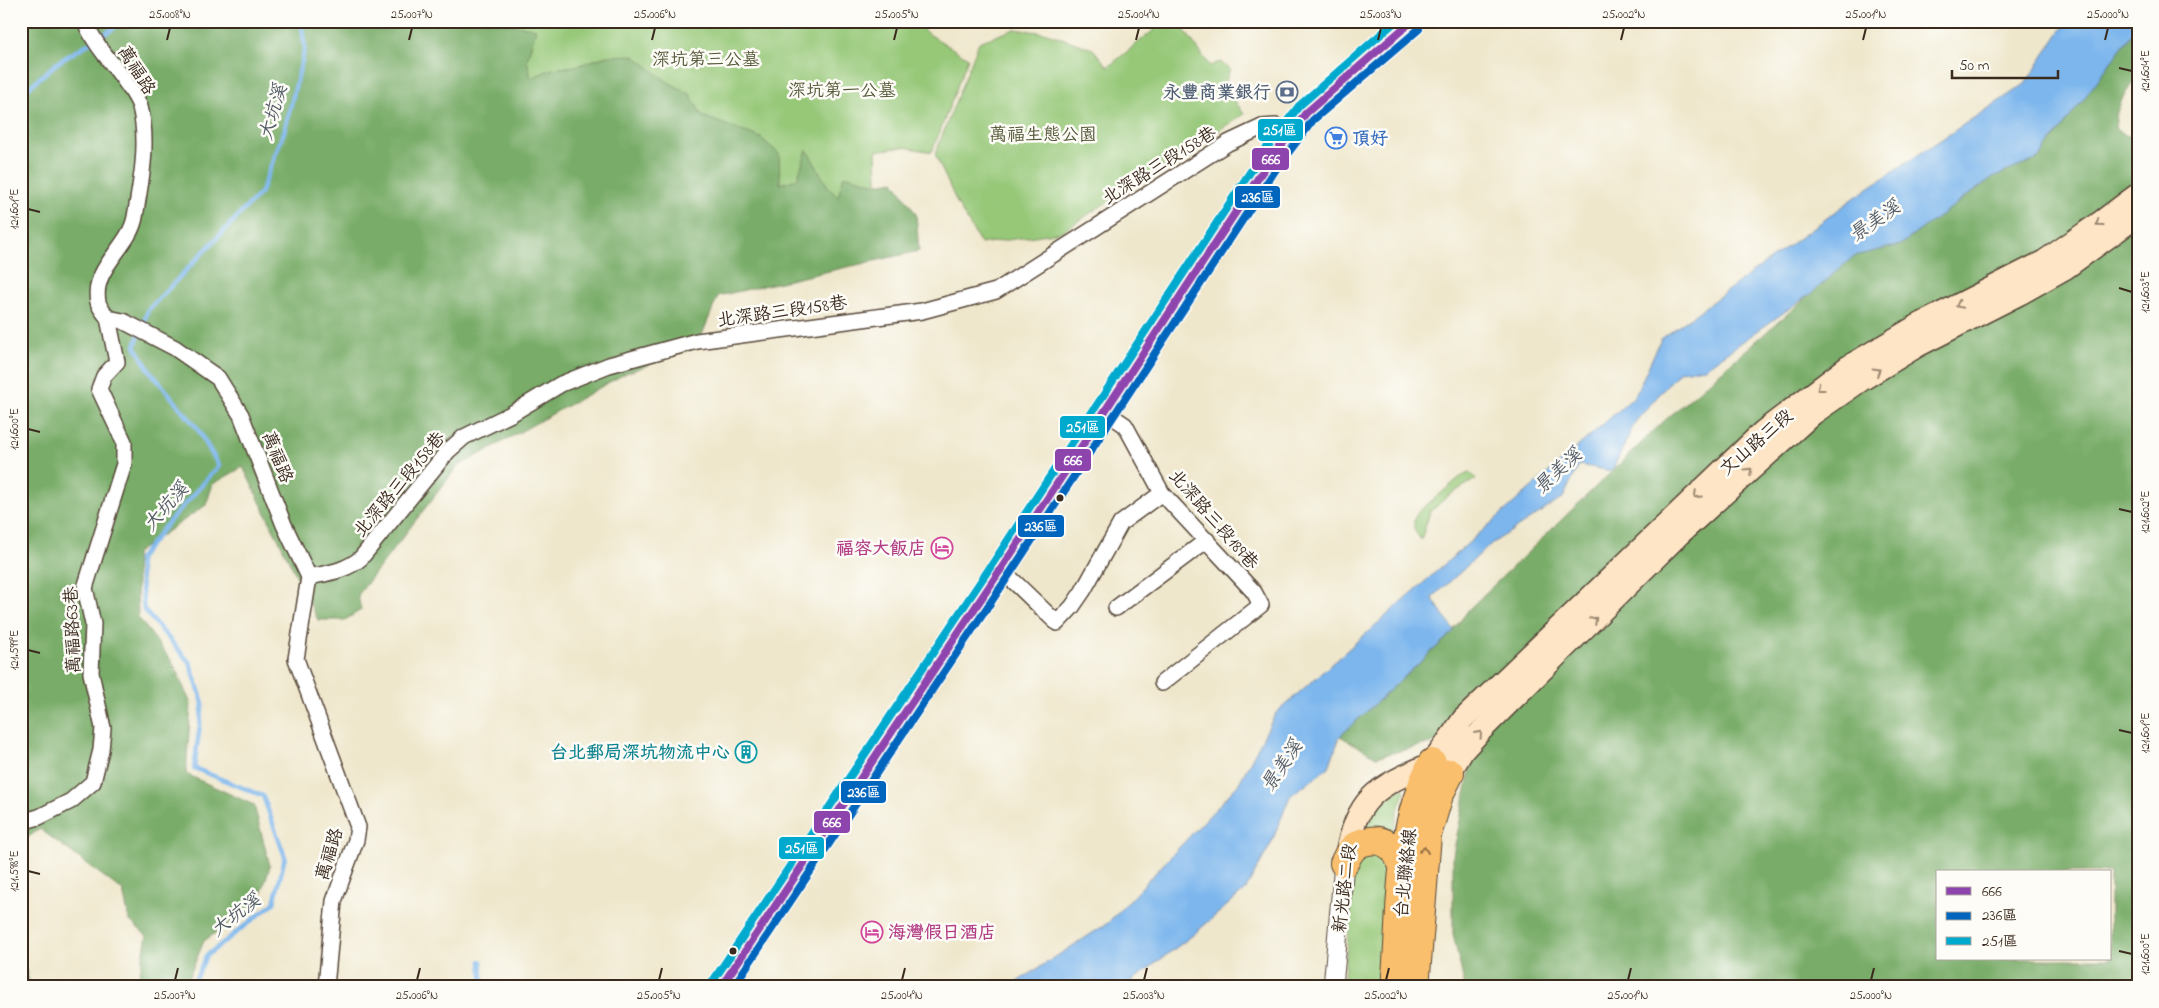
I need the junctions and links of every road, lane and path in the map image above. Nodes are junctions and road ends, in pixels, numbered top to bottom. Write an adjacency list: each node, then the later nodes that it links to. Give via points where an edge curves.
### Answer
1 (1412, 21): 3 (main road, via 1306,113)
2 (88, 28): 6 (street, 萬福路, via 140,106 144,136 134,220 103,272 97,290 98,304)
3 (1288, 136): 7 (main road); 11 (street, 北深路三段158巷, via 1276,126 1262,127 1228,143 996,291 922,311 697,342 609,365 561,384 464,437 448,451 361,558 342,570)
4 (2138, 194): 14 (main road, 文山路三段, one-way to 14, via 2044,262 1916,326 1848,367 1763,431 1463,719)
5 (2138, 216): 14 (main road, 文山路三段, one-way to 5, via 1464,751 1680,534 1813,414 1918,346 2066,268)
6 (115, 320): 11 (street, 萬福路, via 175,348 218,378 241,415 284,525); 15 (street, 萬福路63巷, via 117,362 104,376 100,389 124,442 124,464 85,588 93,624 91,673 103,728 101,750 93,782 71,802)
7 (1104, 411): 8 (street, 北深路三段189巷, via 1125,425); 10 (main road)
8 (1162, 493): 9 (street, 北深路三段189巷); 10 (street, via 1121,523 1072,607 1057,623)
9 (1207, 540): 12 (street); 13 (street, 北深路三段189巷, via 1254,592 1261,605)
10 (1001, 570): 21 (main road)
11 (309, 577): 20 (street, 萬福路, via 296,660 358,827 334,901)
12 (1116, 608)
13 (1162, 683)
14 (1441, 768): 16 (main road, 新光路二段, via 1388,782 1365,803 1349,837); 17 (highway, 台北聯絡線, via 1415,802 1407,830); 18 (highway, 台北聯絡線, one-way to 14, via 1427,835 1439,795)
15 (21, 822)
16 (1344, 863): 17 (highway, via 1358,845 1378,841 1395,850); 22 (street, 新光路二段)
17 (1403, 865): 19 (highway, 台北聯絡線)
18 (1421, 899): 23 (highway, 台北聯絡線); 24 (highway)
19 (1395, 980)
20 (326, 987)
21 (721, 987)
22 (1333, 987)
23 (1415, 987)
24 (1425, 987)

